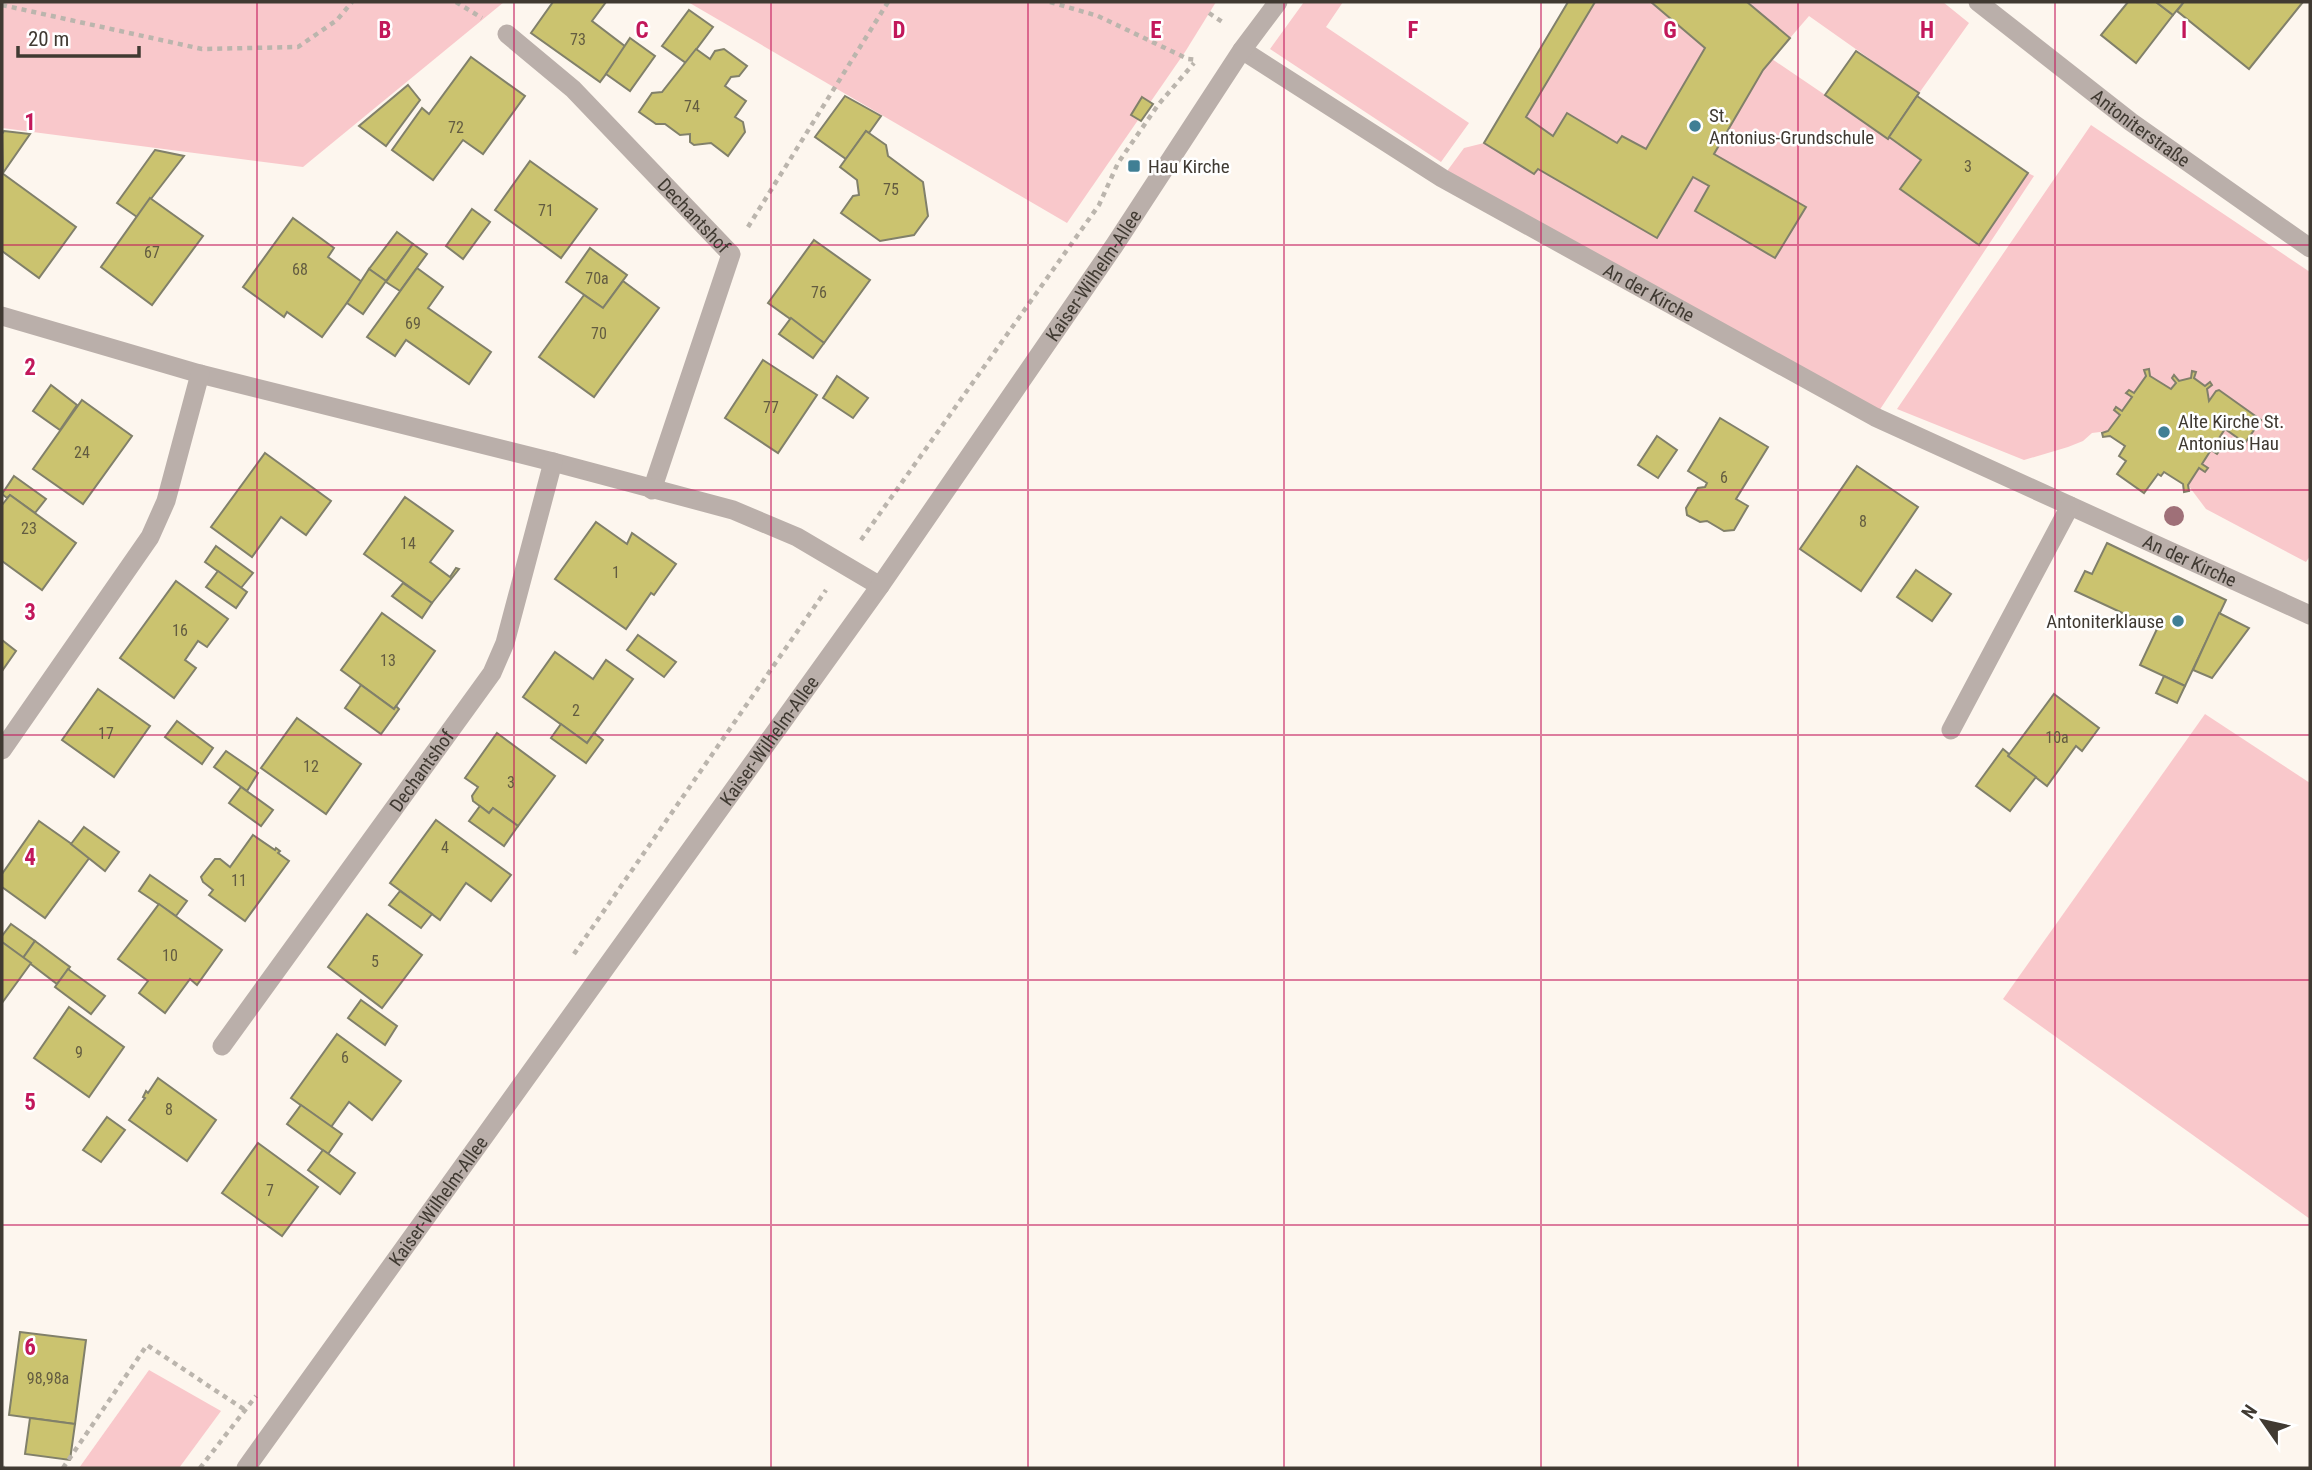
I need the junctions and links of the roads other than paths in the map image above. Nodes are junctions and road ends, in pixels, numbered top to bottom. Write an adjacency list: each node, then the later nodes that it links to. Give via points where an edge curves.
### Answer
1 (1278, 2): 4 (street, Kaiser-Wilhelm-Allee)
2 (1978, 2): 5 (street, Antoniterstraße, via 2132,122)
3 (507, 34): 9 (street, Dechantshof, via 573,89 732,254)
4 (1242, 50): 10 (street, An der Kirche, via 1442,178 1875,417); 11 (street, Kaiser-Wilhelm-Allee, via 1114,246)
5 (2310, 248)
6 (2, 316): 7 (street)
7 (200, 374): 8 (street); 14 (street, via 166,501 150,537)
8 (553, 462): 9 (street); 15 (street, Dechantshof, via 505,643 492,673)
9 (652, 490): 11 (street, via 733,510 797,537)
10 (2070, 506): 12 (street, An der Kirche); 13 (street)
11 (880, 586): 16 (street, Kaiser-Wilhelm-Allee)
12 (2310, 615)
13 (1951, 730)
14 (2, 751)
15 (222, 1046)
16 (246, 1468)

